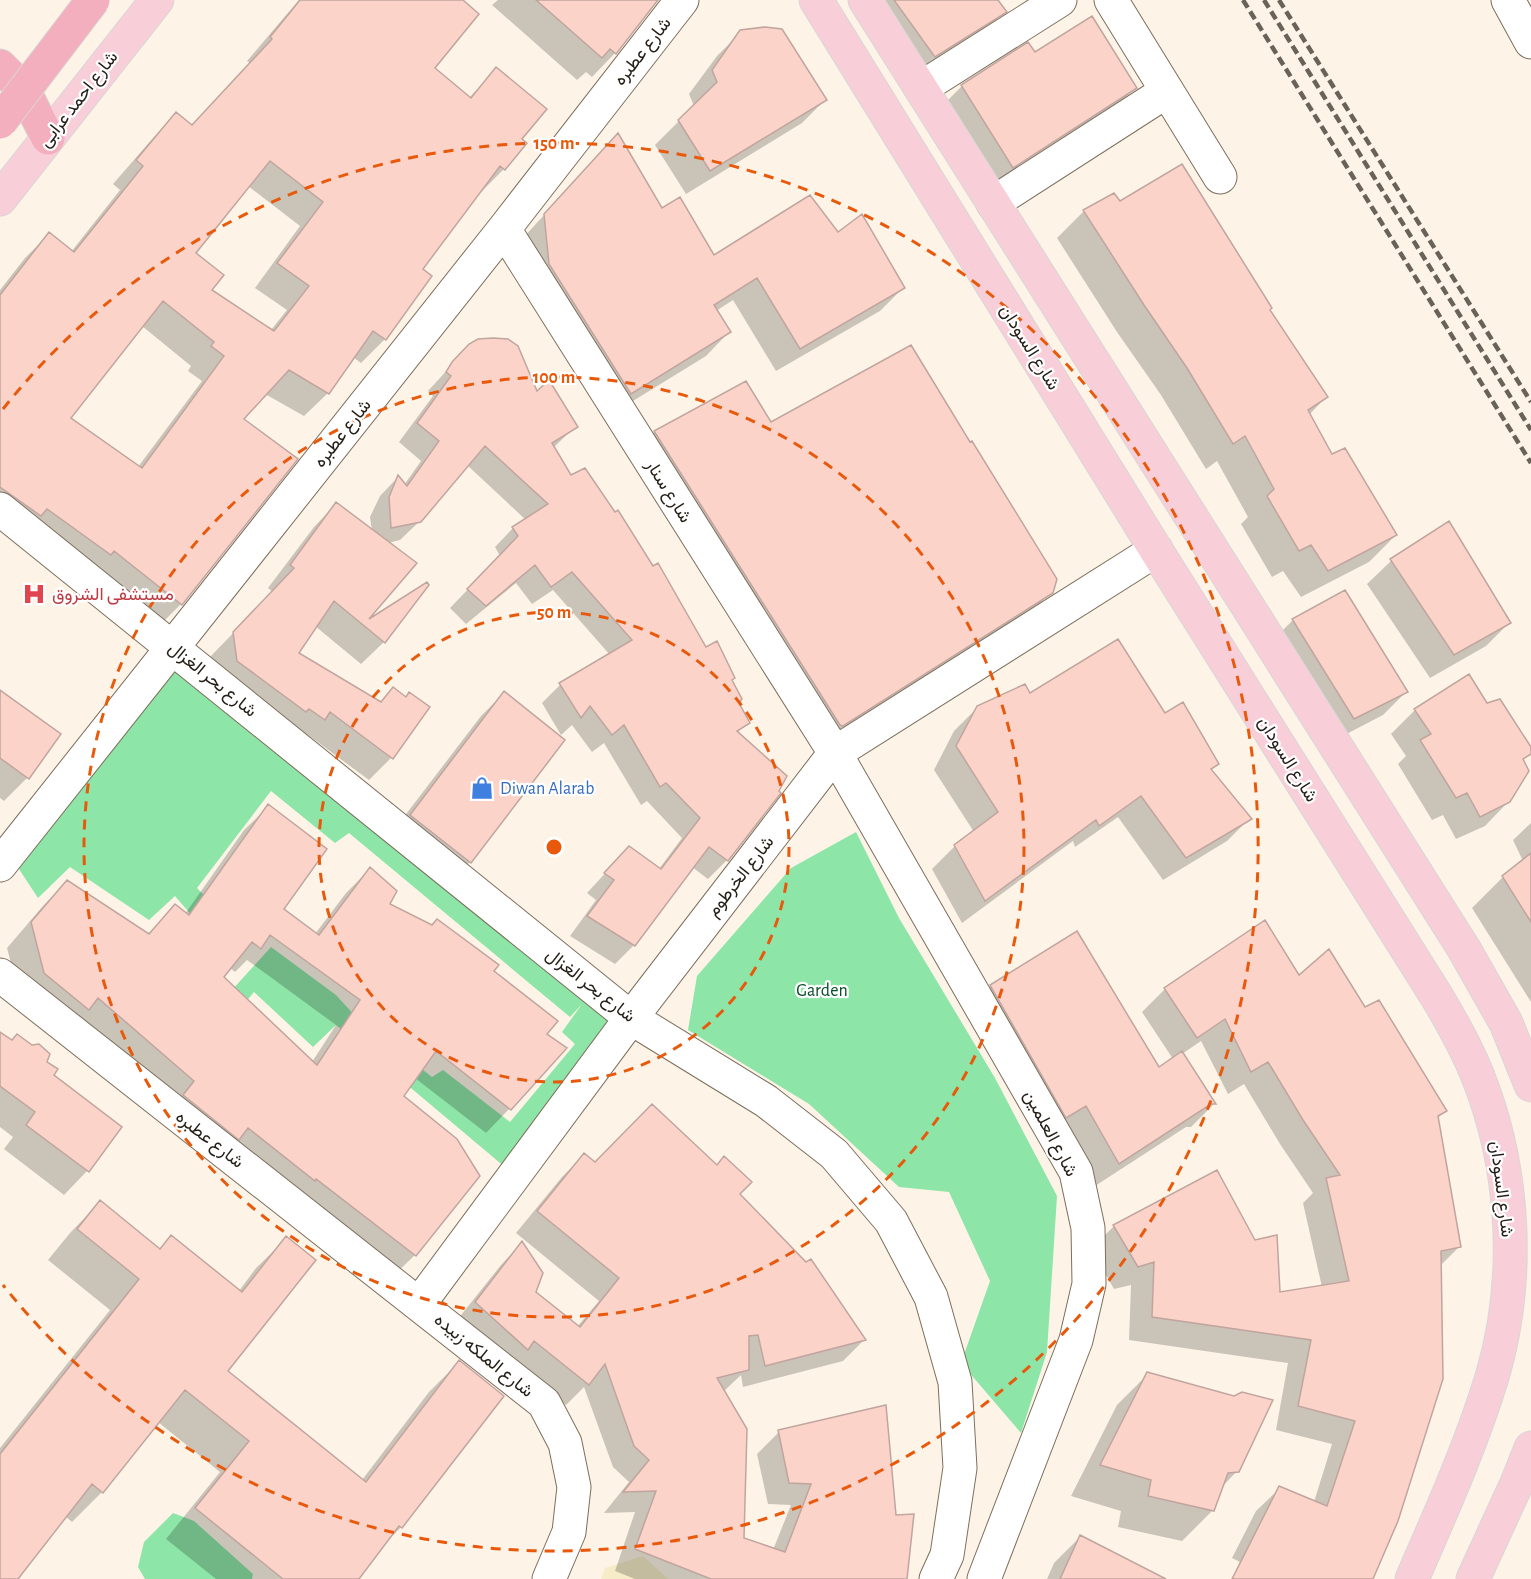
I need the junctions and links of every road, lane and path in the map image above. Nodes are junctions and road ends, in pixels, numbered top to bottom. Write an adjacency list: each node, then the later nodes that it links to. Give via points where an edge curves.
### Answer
1 (93, 0): 13 (highway, bridge)
2 (157, 0): 14 (main road, شارع احمد عرابى)
3 (682, 0): 18 (street, شارع عطبره)
4 (816, 0): 20 (main road, شارع السودان)
5 (866, 0): 11 (main road)
6 (1060, 0): 11 (street)
7 (1111, 0): 12 (street)
8 (1508, 0): 9 (street)
9 (1531, 42)
10 (0, 66): 14 (highway, via 23,89)
11 (921, 88): 17 (main road)
12 (1167, 91): 15 (street); 17 (street)
13 (0, 122)
14 (48, 138): 16 (main road, شارع احمد عرابى)
15 (1220, 177)
16 (0, 199)
17 (993, 203): 26 (main road, via 1464,949 1506,1023)
18 (504, 229): 21 (street, شارع عطبره); 22 (street, شارع سنار)
19 (0, 509): 21 (street, شارع بحر الغزال)
20 (1156, 550): 22 (street, شارع الخرطوم); 27 (main road, شارع السودان, via 1459,1035 1484,1095 1501,1158 1510,1244)
21 (173, 647): 23 (street, شارع عطبره); 25 (street, شارع بحر الغزال)
22 (835, 753): 25 (street, شارع الخرطوم); 32 (street, شارع العلمين, via 1076,1172 1089,1228 1089,1284 1076,1340)
23 (0, 865)
24 (0, 975): 28 (street, شارع عطبره)
25 (631, 1018): 28 (street, شارع الخرطوم); 31 (street, شارع بحر الغزال, via 766,1101 834,1154 891,1221 932,1297 955,1382 960,1468 947,1555)
26 (1531, 1085)
27 (1520, 1285): 33 (main road, شارع السودان, via 1462,1465)
28 (419, 1304): 30 (street, شارع الملكه زبيده, via 544,1403 565,1443 574,1487 569,1532)
29 (1531, 1448): 34 (main road)
30 (549, 1579)
31 (936, 1579)
32 (984, 1579)
33 (1412, 1579)
34 (1473, 1579)

